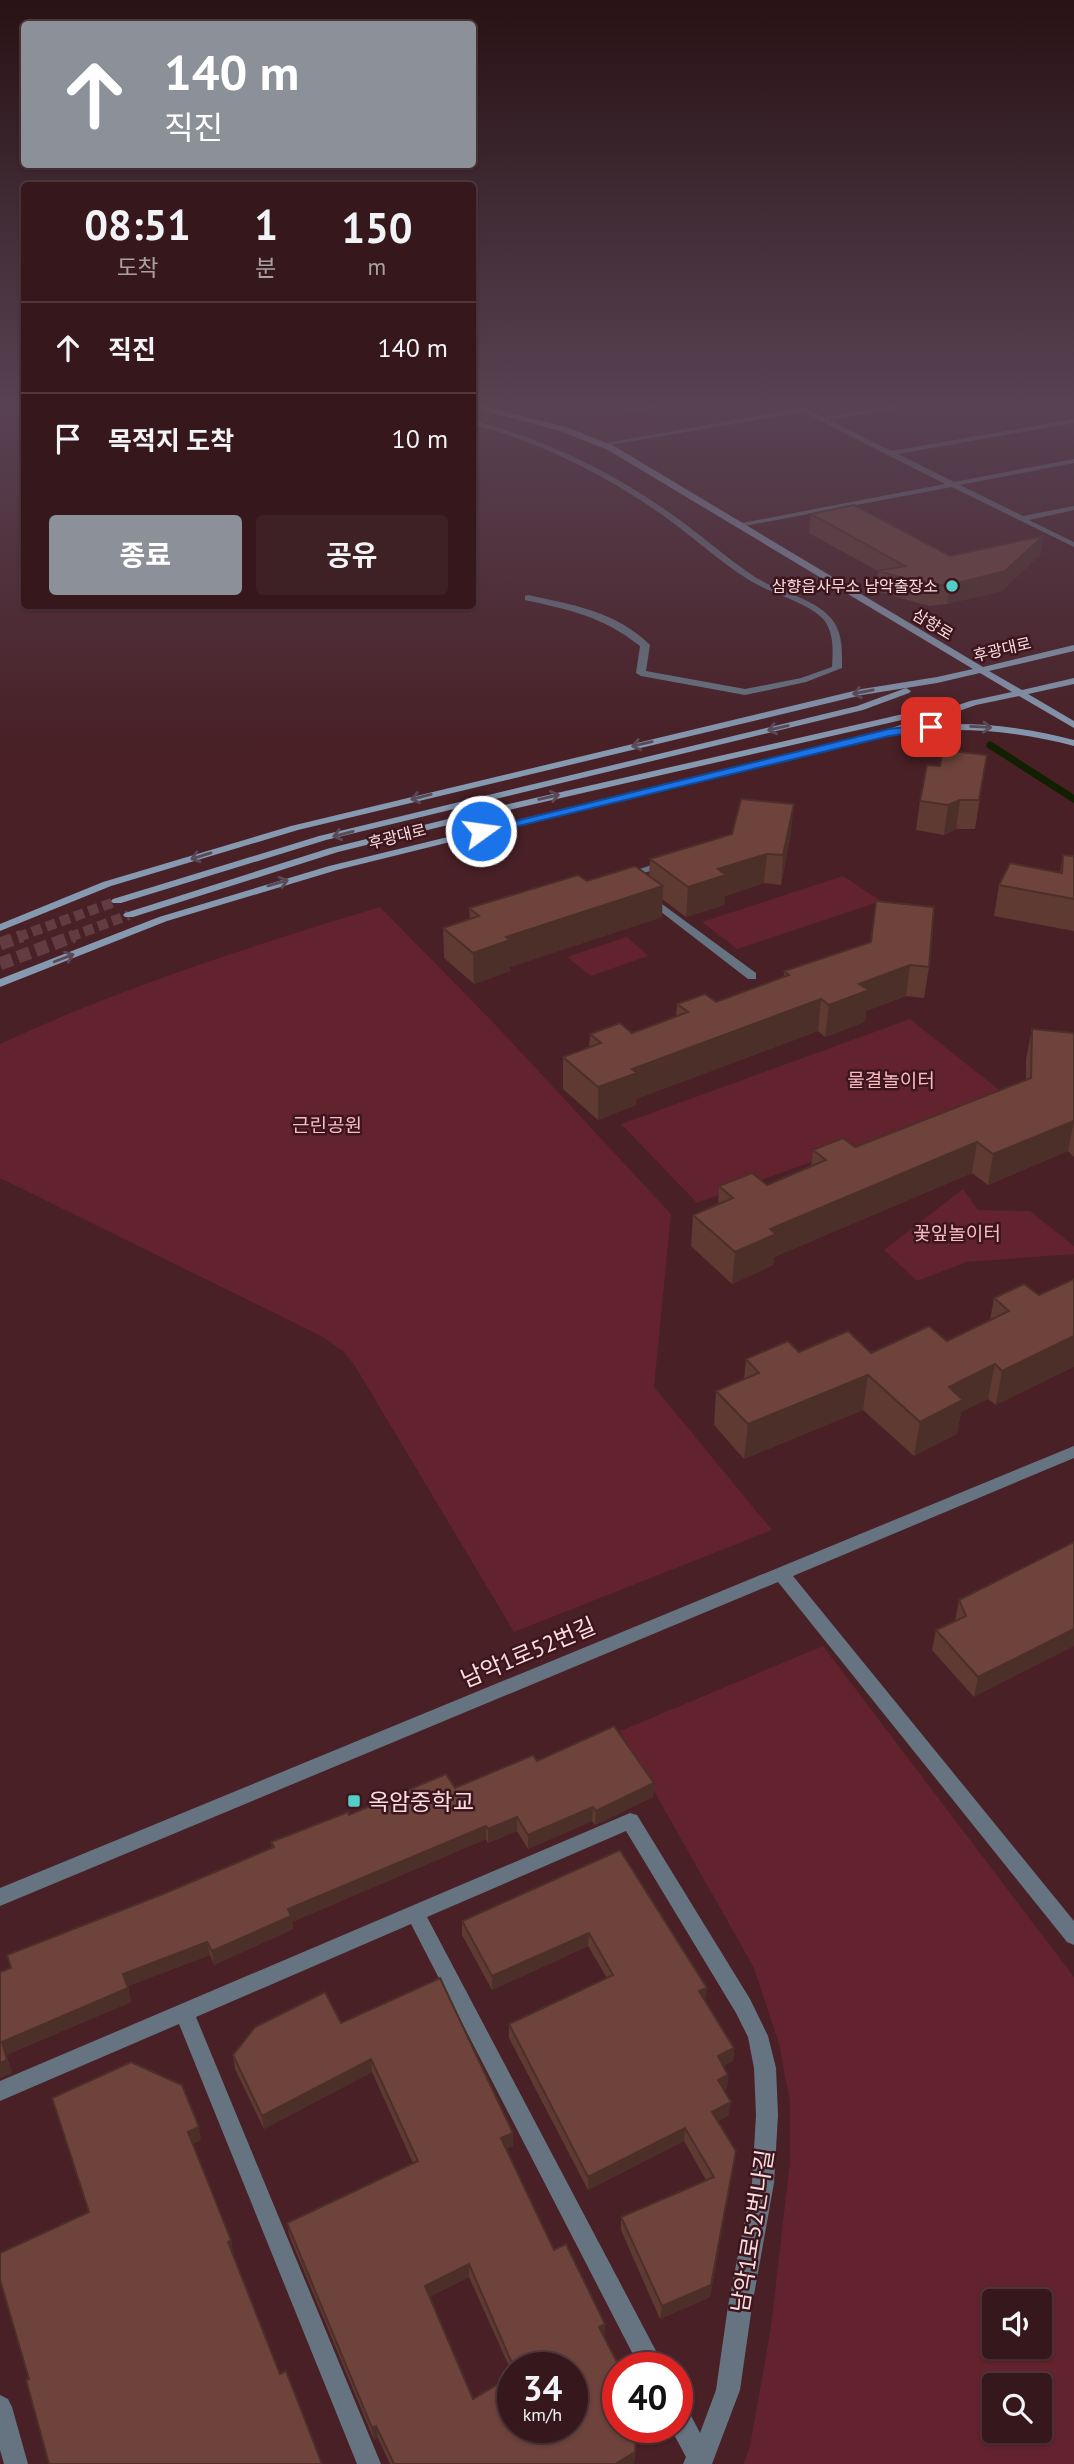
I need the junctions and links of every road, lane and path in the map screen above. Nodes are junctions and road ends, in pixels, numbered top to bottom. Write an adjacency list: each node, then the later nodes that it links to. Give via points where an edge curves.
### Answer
1 (670, 517): 9 (street, via 723,559 829,621 838,668 745,692 641,673 645,645 627,630 596,612)
2 (730, 517): 7 (street, 삼향로)
3 (779, 517): 7 (street)
4 (1017, 517): 6 (street)
5 (1031, 517): 6 (street)
6 (1021, 519): 8 (street)
7 (742, 524): 11 (street, 삼향로)
8 (1074, 545)
9 (528, 597)
10 (1074, 648): 11 (street, 후광대로)
11 (983, 670): 12 (street, 후광대로); 14 (street, 삼향로)
12 (937, 680): 22 (street, 후광대로, one-way to 22, via 860,708 323,838); 24 (street, 후광대로, one-way to 24, via 862,692 295,828 107,884)
13 (1074, 681): 14 (street, 후광대로)
14 (1021, 693): 15 (street, 후광대로); 16 (street, 삼향로)
15 (973, 703): 17 (street, 후광대로); 23 (street, 후광대로, one-way to 15, via 334,850 878,721)
16 (1074, 725)
17 (889, 732): 18 (street, one-way to 18, via 953,725 1003,728); 26 (street, 후광대로, one-way to 17, via 163,919 321,871)
18 (1074, 743)
19 (679, 859): 20 (street)
20 (621, 877): 21 (street); 25 (street)
21 (608, 881)
22 (117, 901)
23 (130, 915)
24 (0, 928)
25 (752, 976)
26 (0, 983)
27 (1074, 1452): 28 (street, 남악1로52번길)
28 (781, 1573): 29 (street, 남악1로52번길); 31 (street)
29 (0, 1897)
30 (415, 1913): 32 (street); 34 (street); 37 (street, 남악1로52번나길, via 630,1821 743,2006 758,2036 765,2068 764,2183 728,2390)
31 (1074, 1936)
32 (184, 2012): 33 (street); 39 (street)
33 (0, 2091)
34 (645, 2352)
35 (0, 2410): 38 (street)
36 (690, 2443): 37 (street, 남악1로52번나길)
37 (698, 2462)
38 (16, 2464)
39 (369, 2464)

